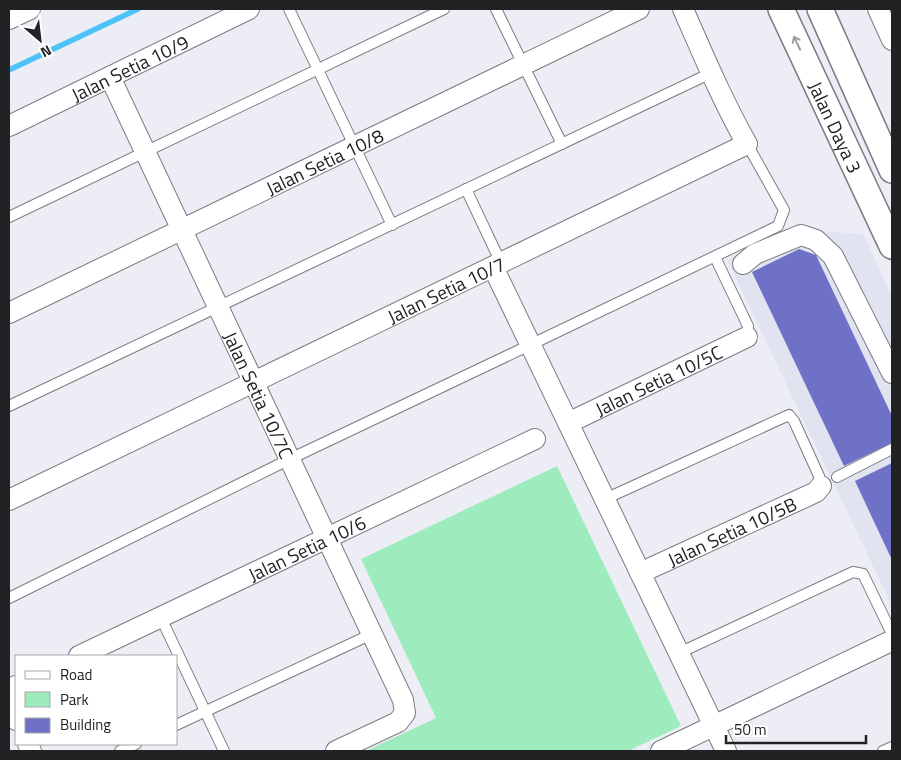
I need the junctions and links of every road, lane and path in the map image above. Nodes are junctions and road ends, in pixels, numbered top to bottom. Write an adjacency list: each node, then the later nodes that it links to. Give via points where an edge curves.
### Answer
1 (30, 9): 11 (street)
2 (249, 9): 18 (street, Jalan Setia 10/9)
3 (289, 9): 16 (lane)
4 (444, 9): 16 (lane)
5 (496, 9): 14 (lane)
6 (639, 9): 14 (street, Jalan Setia 10/8)
7 (683, 9): 17 (street)
8 (781, 9): 15 (street, Jalan Daya 3, one-way to 8)
9 (820, 9): 13 (street, Jalan Daya 3)
10 (878, 9): 12 (street)
11 (9, 19)
12 (892, 40)
13 (840, 51): 20 (street); 25 (street, Jalan Daya 3)
14 (523, 65): 21 (lane); 23 (street, Jalan Setia 10/8)
15 (808, 66): 28 (street, via 830,95); 31 (street, Jalan Daya 3)
16 (318, 70): 23 (lane); 24 (lane)
17 (711, 73): 21 (lane); 22 (street)
18 (110, 77): 19 (street, Jalan Setia 10/9); 24 (street, Jalan Setia 10/7C)
19 (9, 126)
20 (892, 141)
21 (562, 144): 26 (lane)
22 (747, 144): 32 (lane, via 784,210 778,226); 34 (street, Jalan Setia 10/7)
23 (355, 147): 29 (lane); 30 (street, Jalan Setia 10/8)
24 (145, 152): 27 (lane); 30 (street, Jalan Setia 10/7C)
25 (892, 170)
26 (466, 189): 29 (lane); 34 (lane)
27 (9, 217)
28 (892, 217)
29 (392, 225): 35 (lane)
30 (182, 229): 35 (street, Jalan Setia 10/7C); 36 (street, Jalan Setia 10/8)
31 (892, 246)
32 (715, 257): 37 (lane, via 748,326); 38 (lane)
33 (743, 264): 39 (street, via 756,254 801,235 816,240 832,256)
34 (497, 265): 38 (street); 40 (street, Jalan Setia 10/7)
35 (218, 307): 40 (street, Jalan Setia 10/7C); 41 (lane)
36 (9, 314)
37 (747, 337): 42 (street, Jalan Setia 10/5C)
38 (530, 345): 42 (street); 45 (lane)
39 (892, 373)
40 (254, 382): 45 (street, Jalan Setia 10/7C); 48 (street, Jalan Setia 10/7)
41 (9, 406)
42 (568, 423): 47 (street)
43 (534, 439): 49 (street, Jalan Setia 10/6)
44 (892, 449): 46 (lane)
45 (290, 458): 49 (street, Jalan Setia 10/7C); 51 (lane)
46 (829, 481): 47 (lane, via 819,476 789,416); 50 (street, Jalan Setia 10/5B, via 816,492)
47 (605, 499): 50 (street)
48 (9, 500)
49 (327, 538): 52 (street, Jalan Setia 10/6); 53 (street, Jalan Setia 10/7C)
50 (640, 573): 55 (street)
51 (9, 598)
52 (161, 618): 56 (street, Jalan Setia 10/6); 58 (lane)
53 (372, 634): 58 (lane); 66 (street, Jalan Setia 10/7C, via 403,700 405,713 398,722)
54 (891, 641): 55 (lane, via 892,634 863,574 853,572); 61 (street)
55 (679, 653): 61 (street)
56 (82, 655)
57 (9, 704): 59 (street)
58 (206, 712): 60 (lane); 65 (lane)
59 (15, 718)
60 (178, 724)
61 (714, 726): 67 (street); 68 (street)
62 (134, 745): 64 (lane)
63 (892, 747): 69 (lane)
64 (120, 751)
65 (224, 751)
66 (336, 751)
67 (661, 751)
68 (726, 751)
69 (883, 751)

